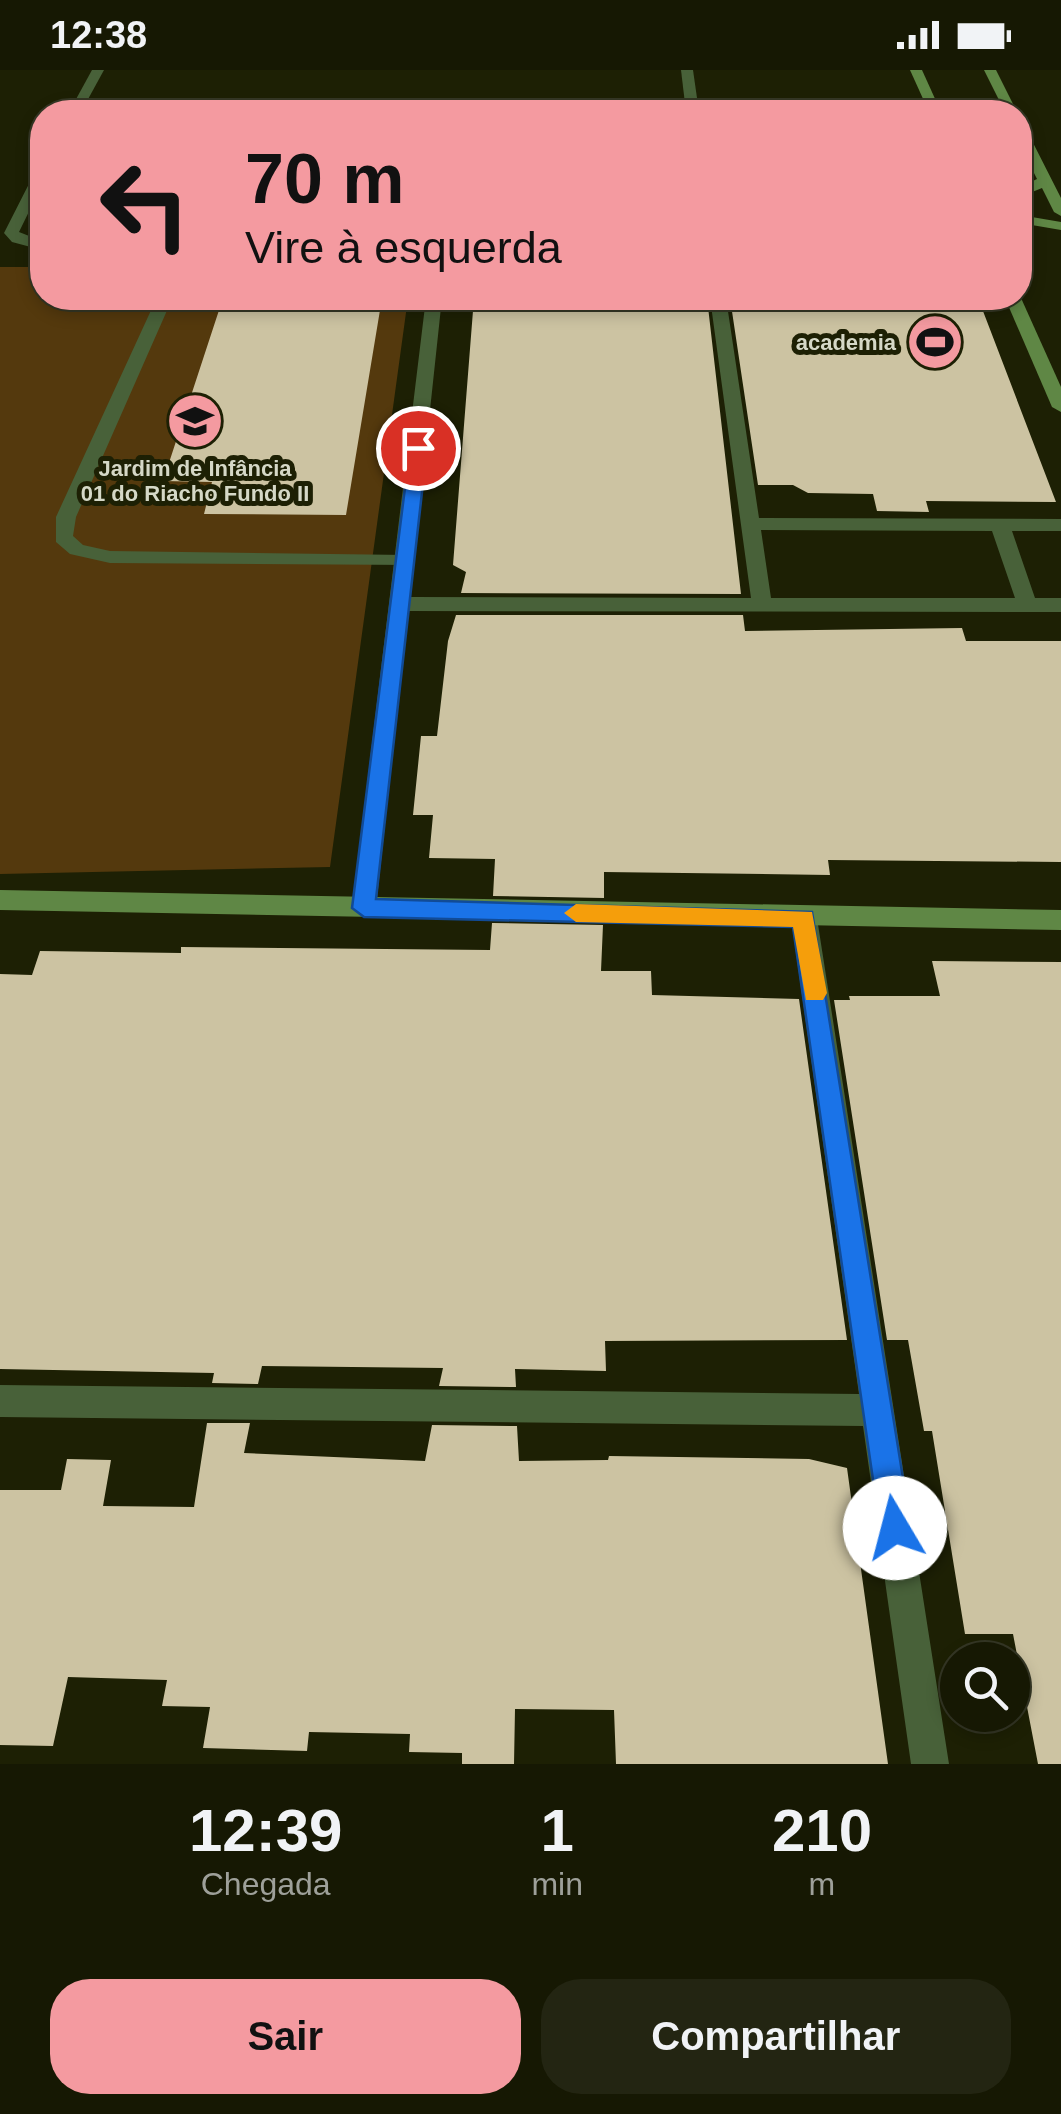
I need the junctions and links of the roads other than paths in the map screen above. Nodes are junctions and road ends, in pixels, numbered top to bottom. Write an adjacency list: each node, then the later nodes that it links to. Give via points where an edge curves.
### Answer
1 (98, 70): 5 (street)
2 (688, 70): 6 (street)
3 (916, 70): 7 (main road)
4 (990, 70): 8 (main road)
5 (82, 100)
6 (692, 100)
7 (930, 100)
8 (1005, 100)
9 (1032, 156): 10 (main road)
10 (1044, 181): 11 (main road); 13 (main road)
11 (1032, 187)
12 (30, 196): 16 (street, via 11,233)
13 (1061, 212)
14 (1032, 221): 15 (main road)
15 (1061, 226)
16 (30, 244)
17 (159, 310): 25 (street, via 66,517 63,538 77,550 110,557)
18 (433, 310): 25 (street)
19 (720, 310): 22 (street)
20 (1018, 310): 21 (main road)
21 (1061, 407)
22 (752, 524): 23 (street); 26 (street)
23 (1000, 525): 24 (street); 28 (street)
24 (1061, 525)
25 (406, 561): 27 (street)
26 (762, 603): 27 (street); 28 (street)
27 (402, 604): 31 (street)
28 (1027, 604): 29 (street)
29 (1061, 605)
30 (0, 900): 31 (main road)
31 (364, 908): 32 (main road)
32 (804, 918): 33 (main road); 35 (street)
33 (1061, 920)
34 (0, 1401): 35 (street)
35 (878, 1410): 36 (street)
36 (930, 1764)

